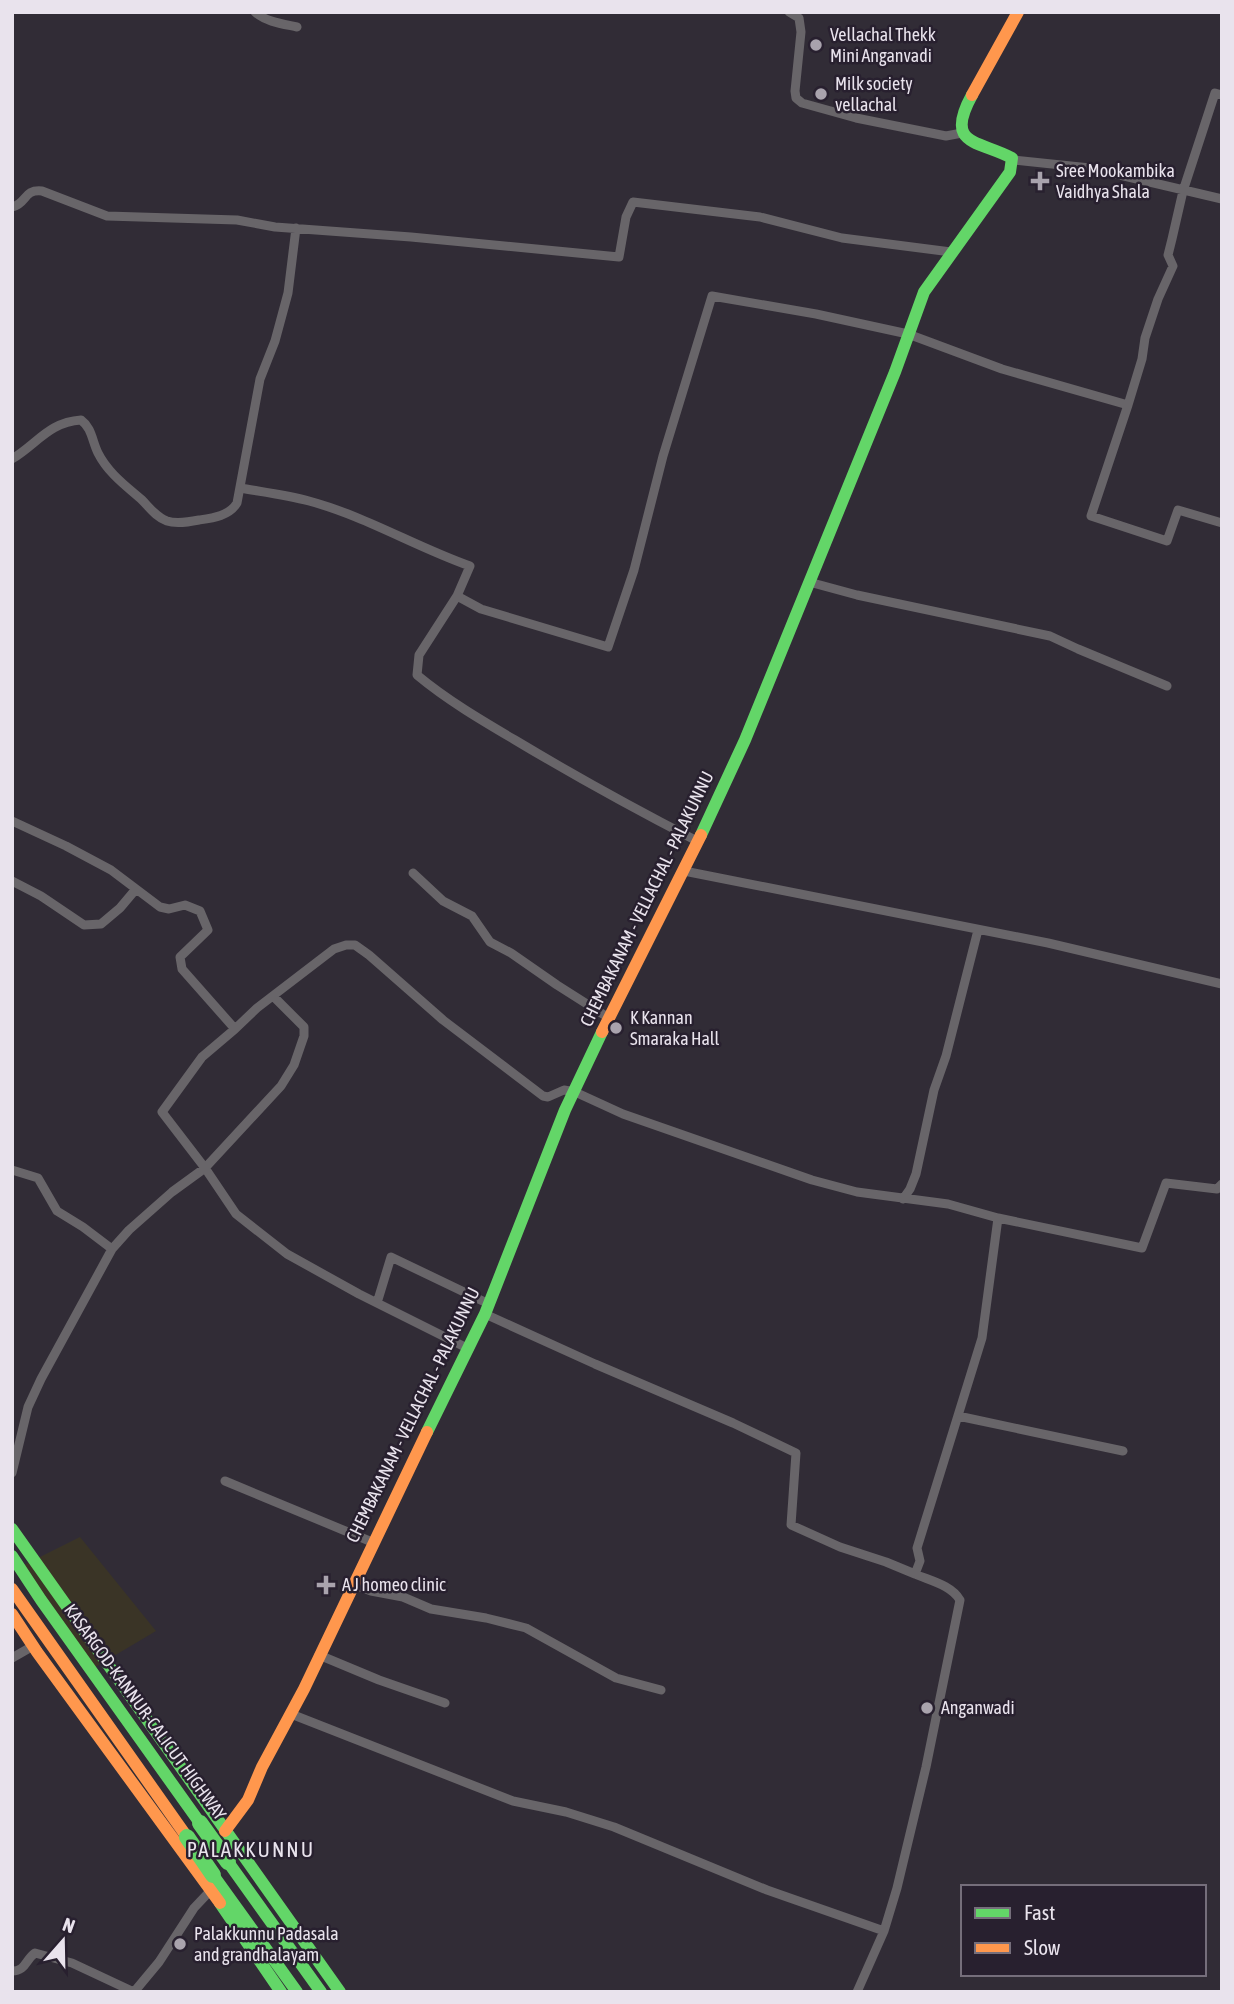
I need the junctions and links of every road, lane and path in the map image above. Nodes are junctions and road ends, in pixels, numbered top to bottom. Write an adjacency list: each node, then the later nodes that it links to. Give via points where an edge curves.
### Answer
1 (255, 12): 4 (street)
2 (789, 12): 6 (street, via 799,18 795,91 802,103 946,136)
3 (1018, 12): 6 (main road, via 963,111)
4 (297, 27)
5 (1222, 95): 8 (street, via 1215,93)
6 (962, 133): 7 (main road, via 969,142)
7 (1013, 160): 8 (street, via 1090,168); 12 (main road, CHEMBAKANAM - VELLACHAL - PALAKUNNU, via 1002,184)
8 (1183, 191): 9 (street); 14 (street, via 1168,255 1173,266 1149,325)
9 (1222, 199)
10 (12, 207): 11 (street, via 33,190 107,216 237,220)
11 (296, 228): 12 (street, via 619,257 633,202 760,217 842,238); 16 (street, via 288,293 260,379)
12 (951, 252): 13 (main road, CHEMBAKANAM - VELLACHAL - PALAKUNNU, via 924,292)
13 (908, 334): 14 (street, via 1002,369); 18 (main road, CHEMBAKANAM - VELLACHAL - PALAKUNNU); 19 (street, via 712,296 608,647 481,609)
14 (1128, 405): 17 (street, via 1091,516 1167,541 1178,510)
15 (12, 459): 16 (street, via 58,425 81,420 112,473 169,522 227,513 237,503)
16 (240, 488): 19 (street, via 310,502 470,566)
17 (1222, 523)
18 (809, 582): 20 (street, via 1050,636); 22 (main road, CHEMBAKANAM - VELLACHAL - PALAKUNNU, via 745,740)
19 (457, 596): 22 (street, via 419,655 417,675 439,694 543,757)
20 (1167, 686)
21 (12, 821): 26 (street, via 111,870)
22 (697, 841): 23 (main road, CHEMBAKANAM - VELLACHAL - PALAKUNNU)
23 (684, 872): 27 (street); 30 (main road, CHEMBAKANAM - VELLACHAL - PALAKUNNU)
24 (413, 873): 30 (street, via 443,901 472,916 490,943)
25 (12, 881): 26 (street, via 84,925 101,924)
26 (136, 889): 31 (street, via 160,907 185,905 200,911 208,930 180,957 182,969)
27 (978, 930): 28 (street); 36 (street, via 916,1174)
28 (1222, 984)
29 (273, 996): 31 (street); 32 (street, via 334,949 355,945 543,1096); 33 (street, via 304,1027 294,1065 281,1086)
30 (609, 1018): 32 (main road, CHEMBAKANAM - VELLACHAL - PALAKUNNU)
31 (235, 1028): 33 (street, via 202,1057 162,1112)
32 (575, 1092): 36 (street, via 623,1114 812,1180); 40 (main road, CHEMBAKANAM - VELLACHAL - PALAKUNNU)
33 (205, 1168): 38 (street, via 172,1192); 39 (street, via 236,1214 256,1230 287,1254)
34 (12, 1170): 38 (street, via 38,1178 57,1212)
35 (1222, 1184): 37 (street, via 1217,1189 1166,1183 1142,1248)
36 (903, 1199): 37 (street, via 948,1203)
37 (998, 1218): 42 (street, via 982,1338)
38 (112, 1250): 44 (street, via 40,1379)
39 (377, 1303): 40 (street, via 391,1257); 41 (street)
40 (487, 1309): 41 (main road, CHEMBAKANAM - VELLACHAL - PALAKUNNU); 49 (street, via 796,1453 791,1525)
41 (469, 1349): 47 (main road, CHEMBAKANAM - VELLACHAL - PALAKUNNU)
42 (958, 1416): 43 (street); 49 (street, via 917,1548 920,1561)
43 (1123, 1451)
44 (12, 1473)
45 (225, 1481): 47 (street)
46 (12, 1530): 59 (main road)
47 (372, 1542): 50 (main road, CHEMBAKANAM - VELLACHAL - PALAKUNNU)
48 (12, 1556): 65 (main road, KASARGOD-KANNUR-CALICUT HIGHWAY, bridge)
49 (915, 1574): 61 (street, via 949,1588 960,1600 926,1767)
50 (352, 1584): 54 (main road, CHEMBAKANAM - VELLACHAL - PALAKUNNU); 56 (street, via 431,1609 526,1628 616,1678)
51 (12, 1589): 60 (main road, KASARGOD-KANNUR-CALICUT HIGHWAY, bridge, via 187,1837)
52 (12, 1614): 53 (main road)
53 (33, 1646): 55 (street); 60 (main road)
54 (319, 1655): 57 (street); 58 (main road, CHEMBAKANAM - VELLACHAL - PALAKUNNU)
55 (12, 1658)
56 (661, 1690)
57 (445, 1703)
58 (291, 1714): 59 (main road, CHEMBAKANAM - VELLACHAL - PALAKUNNU, via 248,1800); 61 (street, via 472,1786 614,1827 767,1890)
59 (225, 1831): 66 (main road)
60 (212, 1882): 62 (street, via 134,1992 72,1963 35,1953 19,1971); 63 (main road); 64 (main road, KASARGOD-KANNUR-CALICUT HIGHWAY)
61 (884, 1931): 67 (street)
62 (12, 1971)
63 (281, 1992)
64 (297, 1992)
65 (321, 1992)
66 (340, 1992)
67 (857, 1992)

